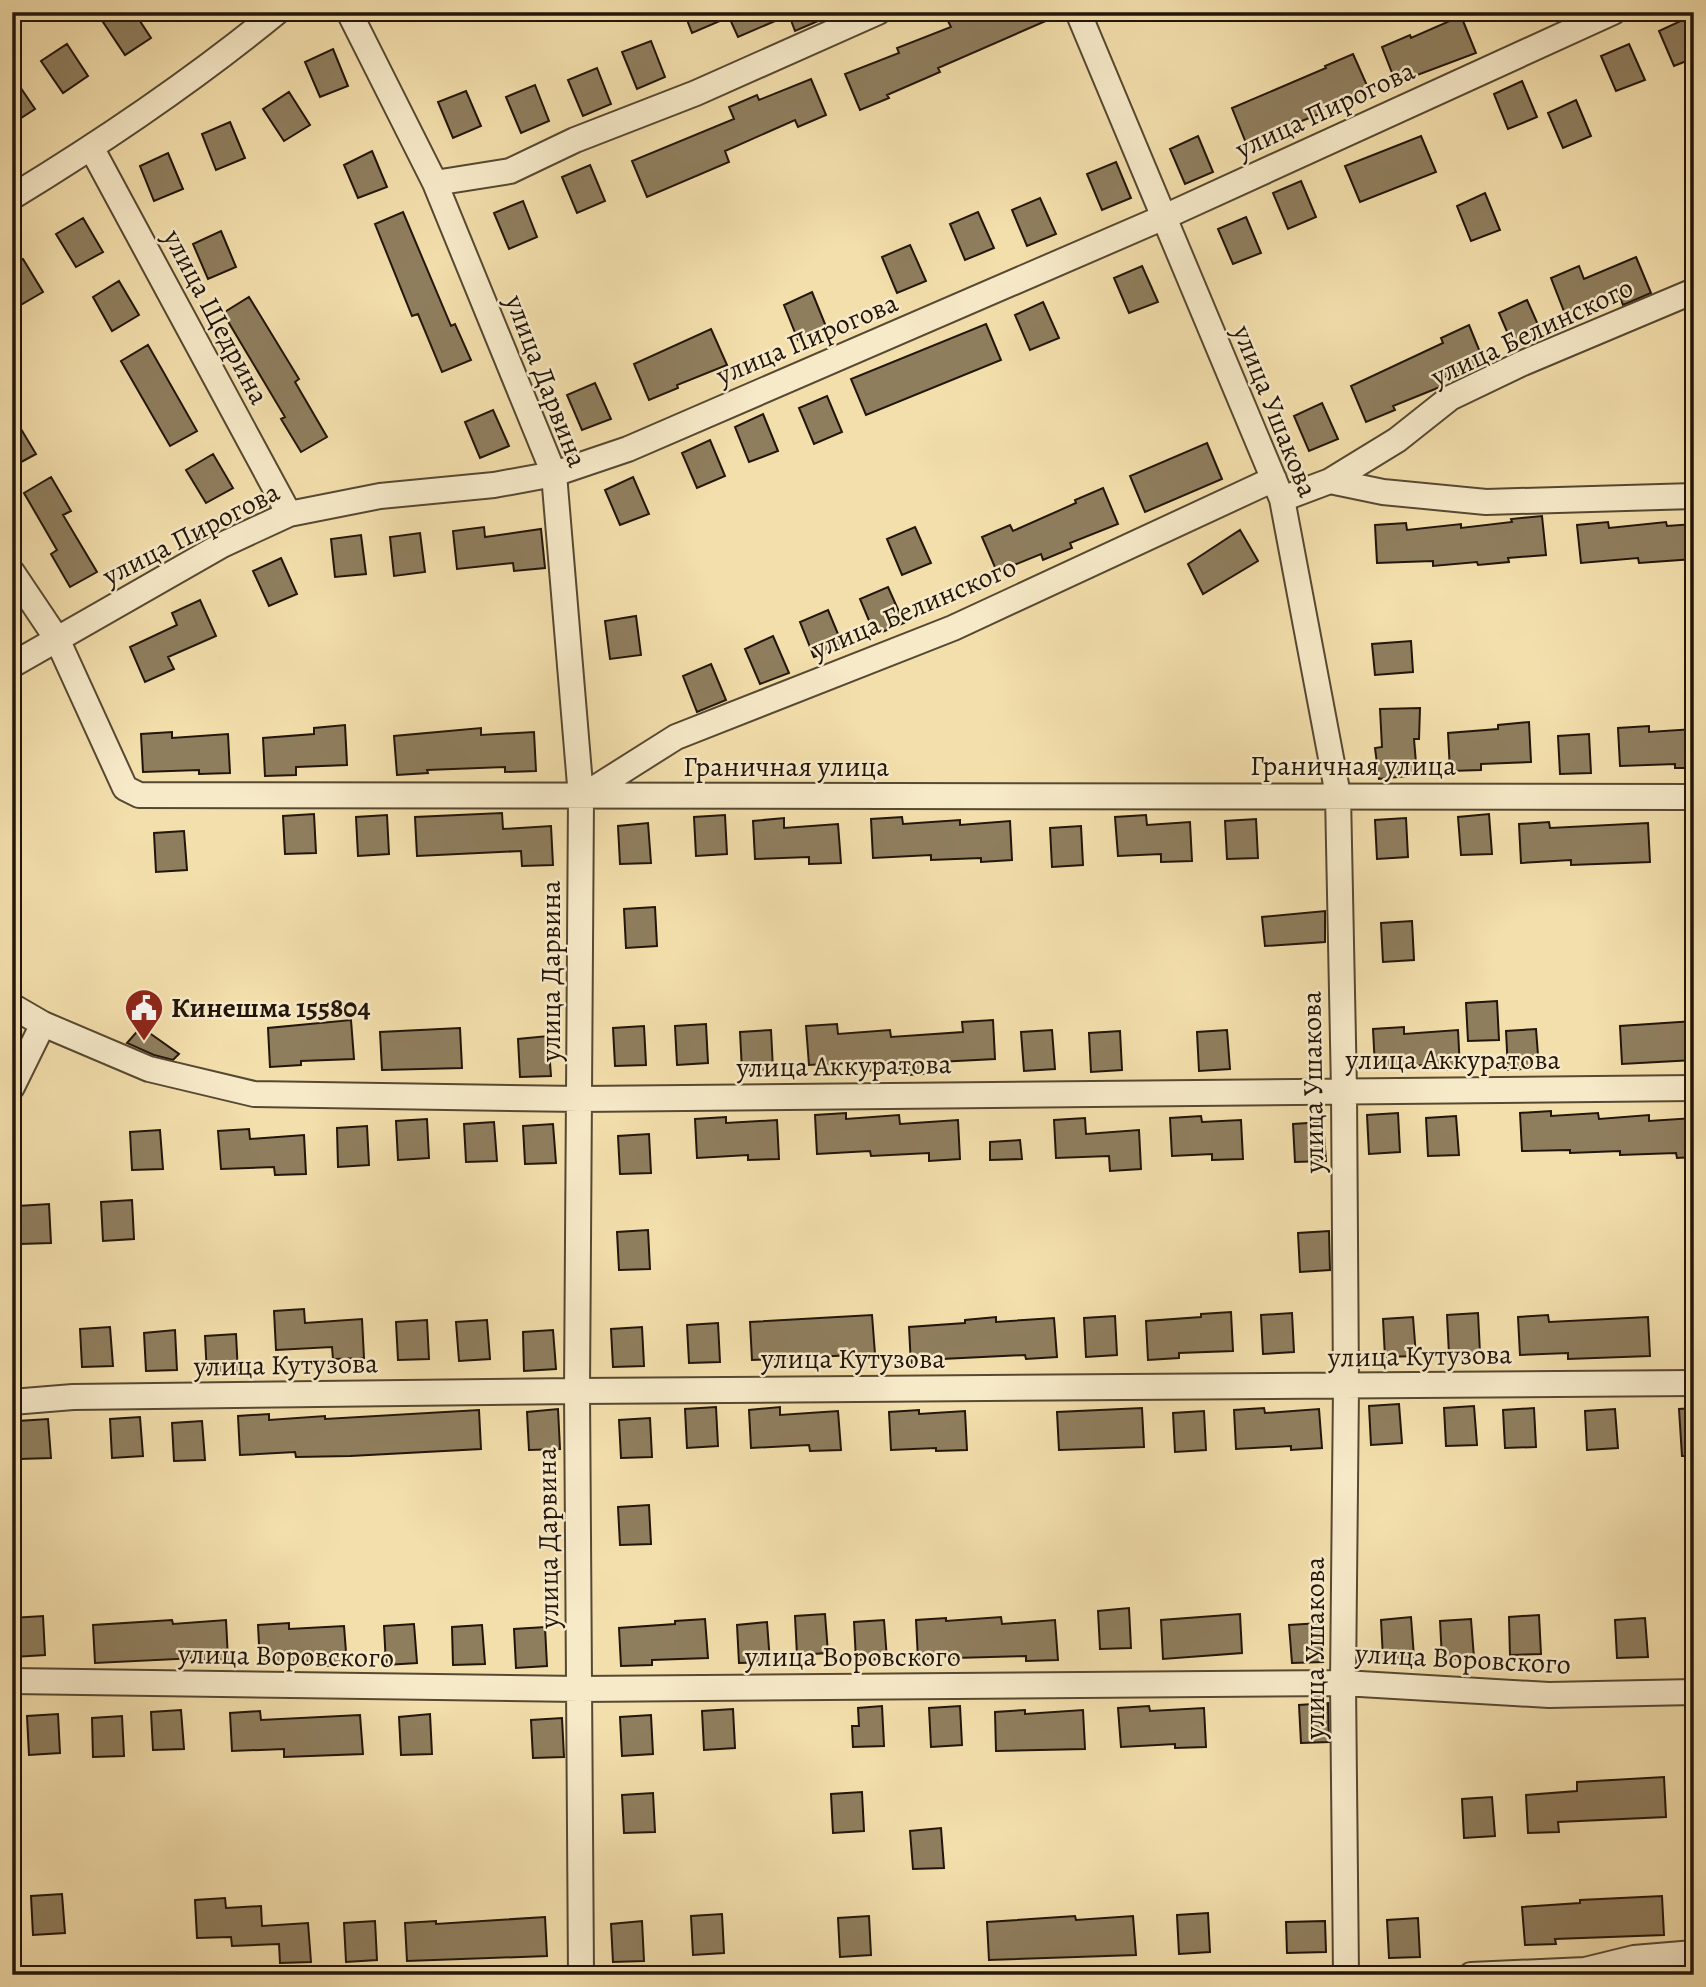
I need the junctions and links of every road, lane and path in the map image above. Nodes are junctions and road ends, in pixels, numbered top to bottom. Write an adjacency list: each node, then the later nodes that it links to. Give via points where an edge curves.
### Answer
1 (277, 12): 6 (street)
2 (349, 12): 7 (street, улица Дарвина)
3 (878, 12): 7 (street, via 510,171)
4 (1077, 12): 9 (street, улица Ушакова)
5 (1614, 12): 9 (street, улица Пирогова)
6 (92, 149): 8 (street); 15 (street, улица Щедрина)
7 (435, 183): 11 (street, улица Дарвина)
8 (12, 197)
9 (1162, 218): 11 (street, улица Пирогова, via 628,449); 13 (street, улица Ушакова)
10 (1694, 291): 12 (street, улица Белинского, via 1450,398 1397,440)
11 (554, 474): 15 (street, улица Пирогова, via 380,496); 20 (street, улица Дарвина)
12 (1331, 481): 13 (street, улица Белинского); 14 (street, via 1383,492 1486,502)
13 (1278, 489): 19 (street, улица Ушакова); 20 (street, улица Белинского, via 953,628 676,737)
14 (1694, 496)
15 (289, 514): 17 (street, улица Пирогова, via 222,545)
16 (12, 572): 17 (street, Граничная улица)
17 (57, 639): 18 (street, улица Пирогова); 20 (street, Граничная улица, via 131,793)
18 (12, 665)
19 (1338, 795): 20 (street, Граничная улица); 21 (street, Граничная улица); 26 (street, улица Ушакова)
20 (581, 797): 27 (street, улица Дарвина)
21 (1694, 797)
22 (12, 1006): 23 (street, улица Аккуратова)
23 (43, 1024): 24 (street); 27 (street, улица Аккуратова, via 149,1069 254,1094)
24 (12, 1087)
25 (1694, 1088): 26 (street, улица Аккуратова)
26 (1344, 1090): 27 (street, улица Аккуратова); 29 (street, улица Ушакова)
27 (580, 1098): 30 (street, улица Дарвина)
28 (1694, 1383): 29 (street, улица Кутузова)
29 (1346, 1387): 30 (street, улица Кутузова); 33 (street, улица Ушакова)
30 (577, 1391): 31 (street, улица Кутузова, via 73,1397); 34 (street, улица Дарвина)
31 (12, 1402)
32 (12, 1681): 34 (street, улица Воровского)
33 (1343, 1683): 34 (street, улица Воровского); 35 (street, улица Воровского, via 1549,1695); 39 (street, улица Ушакова)
34 (579, 1689): 38 (street, улица Дарвина)
35 (1694, 1692)
36 (1694, 1953): 37 (street, via 1634,1958)
37 (1585, 1972): 40 (street)
38 (581, 1975)
39 (1346, 1975)
40 (1471, 1975)

